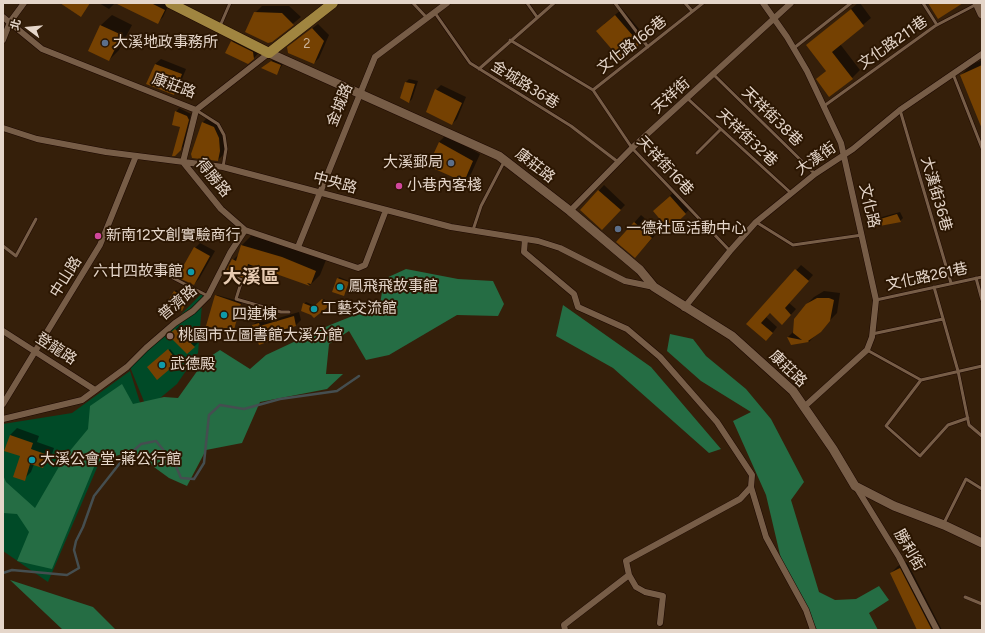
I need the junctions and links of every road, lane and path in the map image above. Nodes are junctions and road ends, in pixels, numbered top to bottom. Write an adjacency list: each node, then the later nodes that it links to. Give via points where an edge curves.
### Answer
1 (24, 3): 24 (street)
2 (230, 3): 26 (lane)
3 (334, 3): 31 (main road)
4 (413, 3): 23 (lane)
5 (447, 3): 18 (street, 金城路)
6 (527, 3): 21 (lane)
7 (554, 3): 21 (lane)
8 (615, 3): 29 (lane)
9 (685, 3): 17 (lane)
10 (703, 3): 17 (lane, 文化路166巷)
11 (763, 3): 22 (street, 文化路)
12 (791, 3): 22 (street, 天祥街)
13 (851, 3): 30 (lane)
14 (923, 3): 25 (lane)
15 (977, 3): 19 (street); 25 (lane, 文化路211巷)
16 (177, 4): 26 (main road)
17 (692, 12): 29 (lane, 文化路166巷)
18 (435, 13): 23 (street, 金城路); 33 (lane, 金城路36巷, via 470,63)
19 (982, 14)
20 (3, 17): 24 (street, 康莊路)
21 (537, 17): 28 (lane)
22 (774, 17): 30 (street, 文化路); 35 (street, 天祥街)
23 (427, 18): 37 (street, 金城路, via 375,57)
24 (10, 22): 27 (street); 40 (street, 康莊路, via 42,49)
25 (937, 25): 39 (lane, 文化路211巷)
26 (220, 26): 31 (main road)
27 (3, 40)
28 (510, 40): 33 (lane); 36 (lane)
29 (648, 47): 36 (lane, 文化路166巷)
30 (794, 48): 39 (street, 文化路, via 808,70)
31 (269, 53): 37 (street, 康莊路); 40 (street, 康莊路)
32 (982, 54): 34 (street, 大漢街)
33 (479, 69): 51 (lane, 金城路36巷, via 571,126)
34 (953, 73): 41 (street, 大漢街); 45 (lane)
35 (714, 75): 38 (street, 天祥街); 53 (lane, 天祥街38巷)
36 (593, 90): 44 (lane, 天祥街16巷)
37 (359, 92): 49 (street, 康莊路); 54 (street, 金城路)
38 (688, 99): 43 (lane, 天祥街32巷); 44 (street, 天祥街)
39 (824, 106): 48 (street, 文化路, via 841,143)
40 (196, 110): 50 (street, 得勝路); 52 (lane, via 218,124 224,135 226,149)
41 (900, 110): 48 (street, 大漢街); 71 (lane, 大漢街36巷)
42 (3, 128): 47 (street, 中央路, via 37,139)
43 (721, 129): 46 (lane); 55 (lane, 天祥街32巷)
44 (632, 148): 51 (street, 天祥街); 66 (lane, 天祥街16巷)
45 (982, 148)
46 (697, 153)
47 (136, 156): 50 (street, 中央路); 82 (street, 中山路, via 100,246)
48 (844, 156): 53 (street, 大漢街); 62 (street, 文化路)
49 (505, 161): 57 (street, 康莊路); 61 (lane, via 492,183)
50 (183, 162): 52 (street, 中央路); 60 (street, 得勝路, via 221,209)
51 (618, 162): 57 (street, 天祥街)
52 (223, 167): 54 (street, 中央路)
53 (815, 174): 55 (street, 大漢街)
54 (320, 192): 56 (street, 中央路); 65 (street, 金城路)
55 (791, 193): 59 (street, 大漢街)
56 (386, 210): 61 (street, 中央路); 65 (street, via 364,265 358,268)
57 (570, 211): 72 (street, 康莊路, via 640,270)
58 (36, 219): 64 (lane, via 16,256)
59 (756, 222): 62 (lane, via 793,245); 66 (street, 大漢街)
60 (245, 230): 65 (street); 67 (street, 普濟路)
61 (472, 231): 63 (street, 中央路)
62 (862, 235): 75 (street, 文化路)
63 (525, 239): 72 (street, 中央路, via 560,248 624,281); 94 (street, via 524,252 574,294 578,307 627,329 660,356 717,422 752,475)
64 (3, 246)
65 (298, 247)
66 (730, 251): 77 (street, 大漢街)
67 (221, 272): 74 (street, 普濟路); 78 (lane, via 242,280 236,299)
68 (982, 276): 70 (lane, 文化路261巷)
69 (173, 278): 74 (lane)
70 (976, 278): 71 (lane, 文化路261巷); 76 (lane)
71 (951, 283): 73 (lane, 文化路261巷)
72 (654, 287): 77 (street, 康莊路)
73 (934, 287): 75 (lane, 文化路261巷); 79 (lane)
74 (208, 296): 87 (street, 普濟路, via 127,367)
75 (876, 300): 81 (street, 文化路)
76 (982, 300)
77 (684, 308): 89 (street, 康莊路, via 732,336 794,392)
78 (289, 312)
79 (943, 319): 81 (lane); 85 (lane)
80 (3, 331): 82 (street, 登龍路)
81 (872, 334): 83 (street, 文化路)
82 (36, 350): 87 (street, 登龍路); 88 (street, 中山路)
83 (867, 350): 86 (lane); 89 (street)
84 (982, 366): 85 (lane)
85 (958, 371): 86 (lane); 90 (lane)
86 (921, 380): 90 (lane, via 886,426 920,456 948,425)
87 (95, 390): 91 (street, 普濟路, via 82,400)
88 (3, 404)
89 (804, 407): 93 (street, 康莊路, via 833,448)
90 (968, 418): 92 (lane, via 969,425)
91 (3, 419)
92 (982, 436)
93 (855, 486): 96 (street, via 894,506); 104 (street, 勝利街, via 899,557)
94 (751, 487): 98 (street, via 740,499 626,561); 103 (street, via 766,537 806,610)
95 (982, 489): 96 (lane, via 966,479)
96 (944, 525): 97 (street)
97 (982, 543)
98 (629, 575): 101 (street, via 636,587 663,596); 102 (street, via 564,625)
99 (965, 597): 100 (lane)
100 (982, 604)
101 (660, 623)
102 (565, 630)
103 (813, 630)
104 (937, 630)

